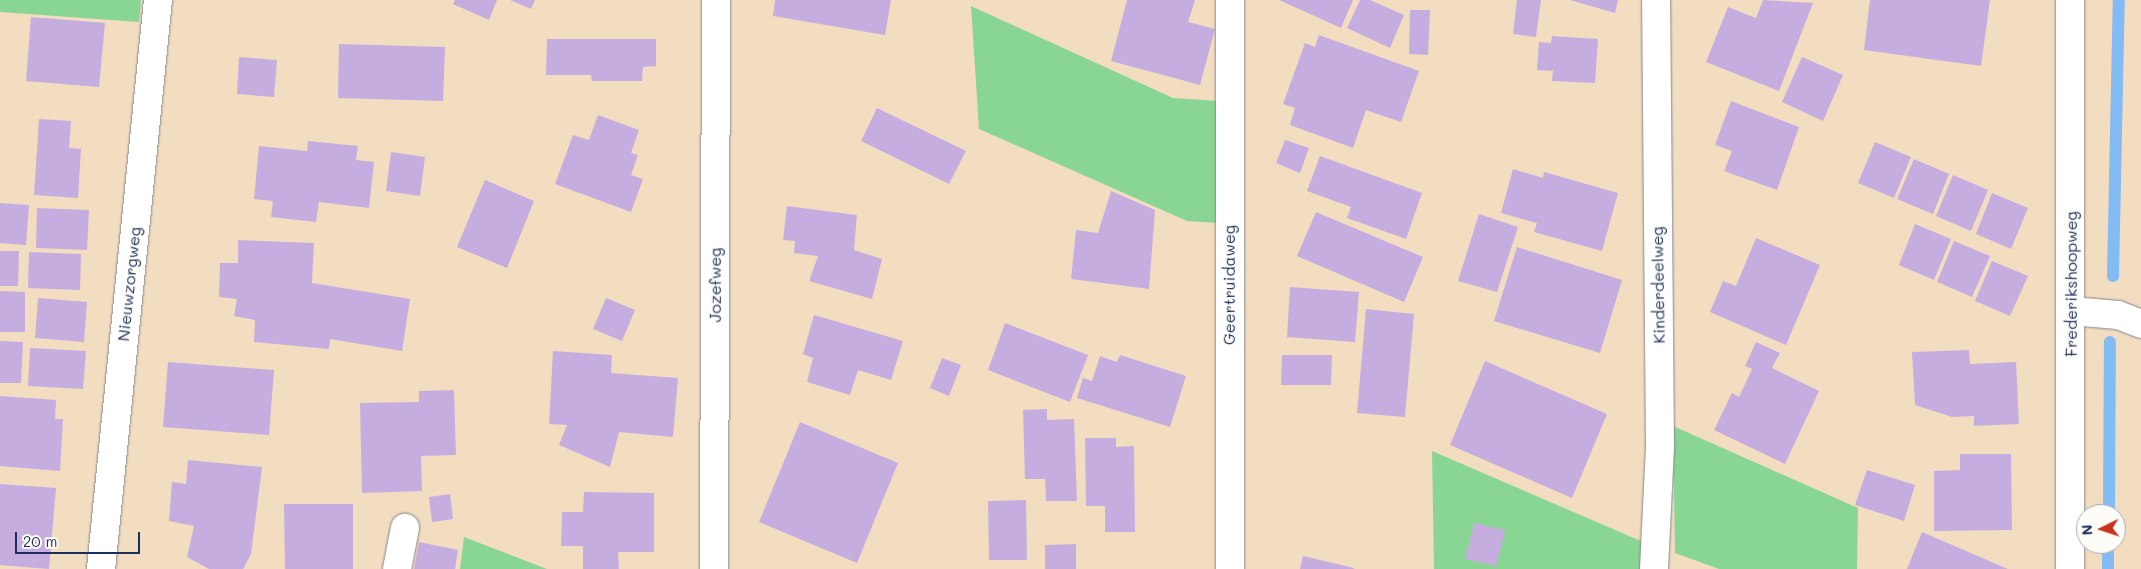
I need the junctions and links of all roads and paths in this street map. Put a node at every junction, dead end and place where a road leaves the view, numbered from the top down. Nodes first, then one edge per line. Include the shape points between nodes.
1 (158, 0) edge
2 (716, 0) edge
3 (1230, 0) edge
4 (1656, 0) edge
5 (2070, 0) edge
6 (2071, 311) junction
7 (2141, 324) edge
8 (405, 528) dead end
9 (101, 569) edge
10 (397, 569) edge
11 (714, 569) edge
12 (1230, 569) edge
13 (1654, 569) edge
14 (2070, 569) edge

1 - 9 street, Nieuwzorgweg
2 - 11 street, Jozefweg
3 - 12 street, Geertruidaweg
4 - 13 street, Kinderdeelweg via 1660,448
5 - 6 street, Frederikshoopweg
6 - 7 street via 2118,315
6 - 14 street, Frederikshoopweg
8 - 10 street

